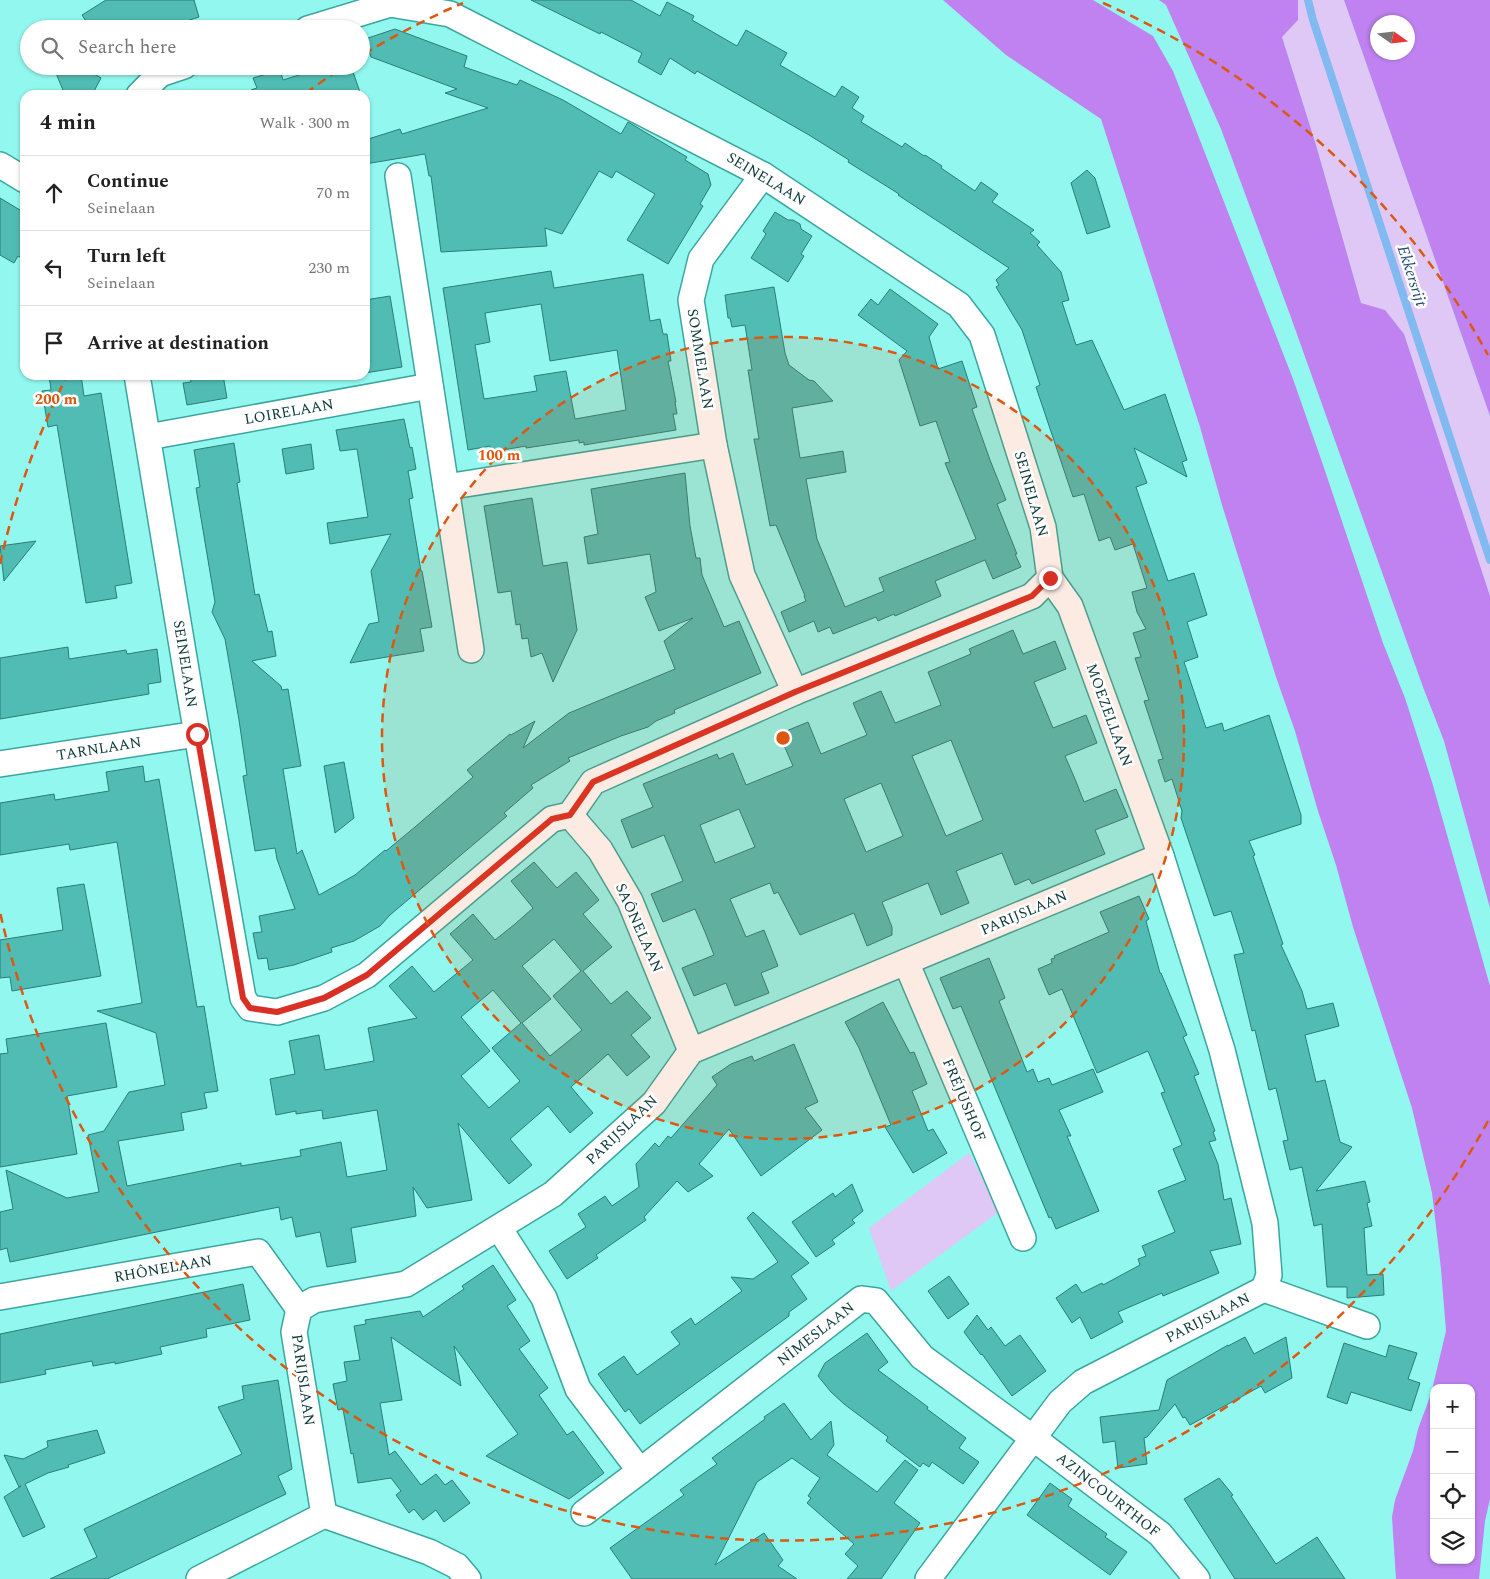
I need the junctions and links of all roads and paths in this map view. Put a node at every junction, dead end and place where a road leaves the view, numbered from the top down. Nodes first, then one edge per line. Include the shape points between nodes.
1 (338, 20) edge
2 (159, 75) edge
3 (144, 90) edge
4 (0, 165) edge
5 (763, 175) junction
6 (398, 176) dead end
7 (20, 177) edge
8 (138, 380) edge
9 (430, 386) junction
10 (148, 437) junction
11 (714, 445) junction
12 (446, 486) junction
13 (1050, 578) junction
14 (471, 650) dead end
15 (795, 692) junction
16 (197, 734) junction
17 (0, 764) edge
18 (570, 815) junction
19 (1161, 856) junction
20 (906, 962) junction
21 (691, 1051) junction
22 (499, 1228) junction
23 (1023, 1238) dead end
24 (1264, 1289) junction
25 (0, 1297) edge
26 (299, 1309) junction
27 (1366, 1326) dead end
28 (1034, 1438) junction
29 (640, 1471) junction
30 (584, 1513) dead end
31 (324, 1515) junction
32 (199, 1579) edge
33 (468, 1579) edge
34 (928, 1579) edge
35 (1197, 1579) edge

1 - 5 street, SEINELAAN via 390,4 450,14
2 - 3 street
4 - 7 street
5 - 11 street, SOMMELAAN via 701,259 690,300
5 - 13 street, SEINELAAN via 959,304 982,335 1043,527
6 - 9 street
8 - 10 street, SEINELAAN
9 - 10 street, LOIRELAAN
9 - 12 street
10 - 16 street, SEINELAAN
11 - 12 street
11 - 15 street, SOMMELAAN via 742,575
12 - 14 street
13 - 15 street via 1032,596
13 - 19 street, MOEZELLAAN via 1070,606
15 - 18 street via 593,782
16 - 17 street, TARNLAAN
16 - 18 street, SEINELAAN via 243,998 250,1008 277,1012 324,998 367,975 552,819
18 - 21 street, SAÔNELAAN via 600,850 630,901
19 - 20 street, PARIJSLAAN
19 - 24 street, PARIJSLAAN via 1222,1050 1265,1223 1270,1275
20 - 21 street, PARIJSLAAN
20 - 23 street, FRÉJUSHOF
21 - 22 street, PARIJSLAAN via 647,1110 553,1194
22 - 26 street, PARIJSLAAN via 406,1284 314,1300
22 - 29 street via 544,1298 578,1389
24 - 27 street
24 - 28 street, PARIJSLAAN via 1083,1382 1060,1402
25 - 26 street, RHÔNELAAN via 258,1252
26 - 31 street, PARIJSLAAN via 294,1332
28 - 29 street, NÎMESLAAN via 922,1358 876,1300 861,1299
28 - 34 street, PARIJSLAAN
28 - 35 street, AZINCOURTHOF via 1160,1534
29 - 30 street, NÎMESLAAN
31 - 32 street
31 - 33 street via 429,1552 457,1566

